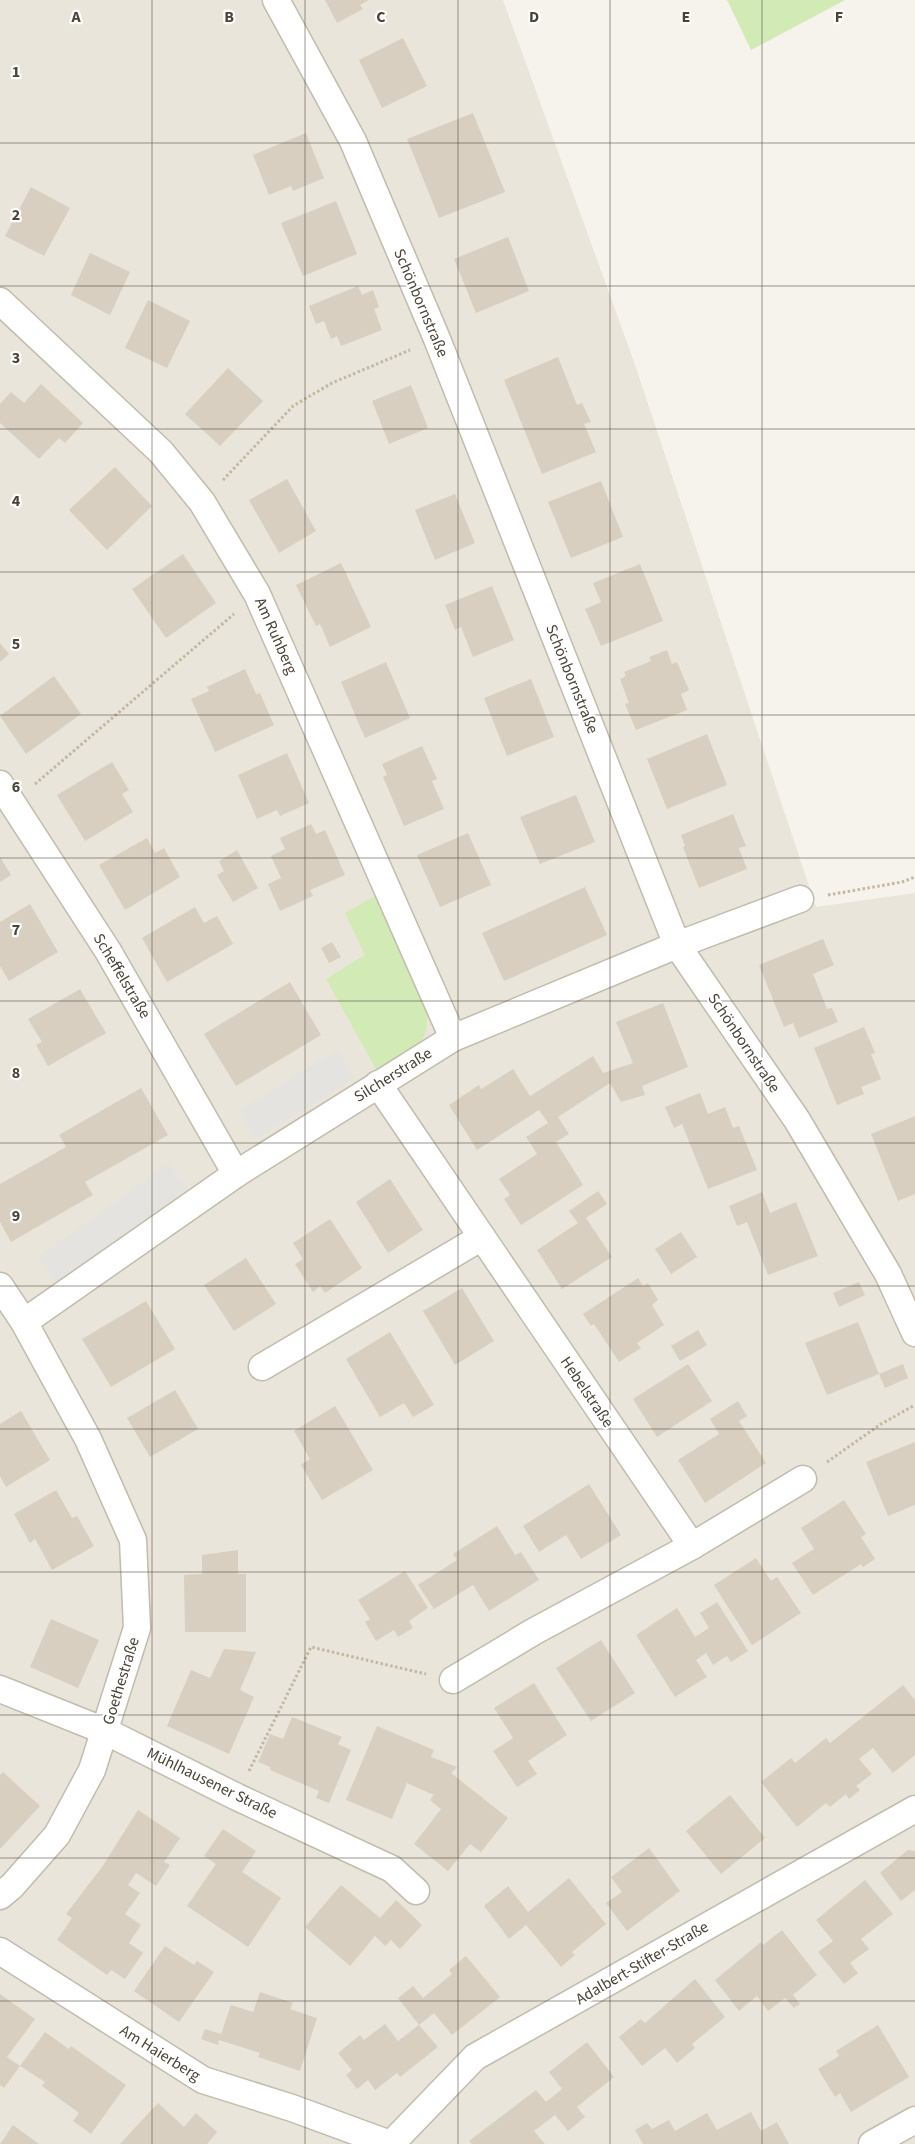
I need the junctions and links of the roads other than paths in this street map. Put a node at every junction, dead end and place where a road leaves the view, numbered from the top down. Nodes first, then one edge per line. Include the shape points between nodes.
1 (276, 0) edge
2 (0, 301) edge
3 (7, 793) edge
4 (800, 899) road end
5 (677, 945) junction
6 (453, 1038) junction
7 (378, 1084) junction
8 (236, 1174) junction
9 (482, 1238) junction
10 (0, 1286) edge
11 (24, 1322) junction
12 (915, 1333) edge
13 (262, 1367) dead end
14 (803, 1479) road end
15 (692, 1546) junction
16 (453, 1680) road end
17 (0, 1689) edge
18 (105, 1731) junction
19 (915, 1809) edge
20 (416, 1892) dead end
21 (0, 1896) edge
22 (0, 1951) edge
23 (915, 2120) edge
24 (391, 2144) edge
25 (872, 2144) edge

1 - 5 street, Schönbornstraße via 354,141 437,339
2 - 6 street, Am Ruhberg via 161,452 202,502 257,594
3 - 8 street, Scheffelstraße via 108,951
4 - 5 street, Silcherstraße
5 - 6 street, Silcherstraße
5 - 12 street, Schönbornstraße via 797,1120 888,1274
6 - 7 street, Silcherstraße
7 - 8 street, Silcherstraße
7 - 9 street, Hebelstraße
8 - 11 street, Silcherstraße
9 - 13 street
9 - 15 street, Hebelstraße
10 - 11 street, Goethestraße
11 - 18 street, Goethestraße via 88,1439 133,1540 137,1628
14 - 15 street
15 - 16 street via 533,1632
17 - 18 street, Mühlhausener Straße
18 - 20 street, Mühlhausener Straße via 236,1797 392,1869
18 - 21 street, Goethestraße via 92,1770 57,1835
19 - 24 street, Adalbert-Stifter-Straße via 475,2057
22 - 24 street, Am Haierberg via 203,2080
23 - 25 street

